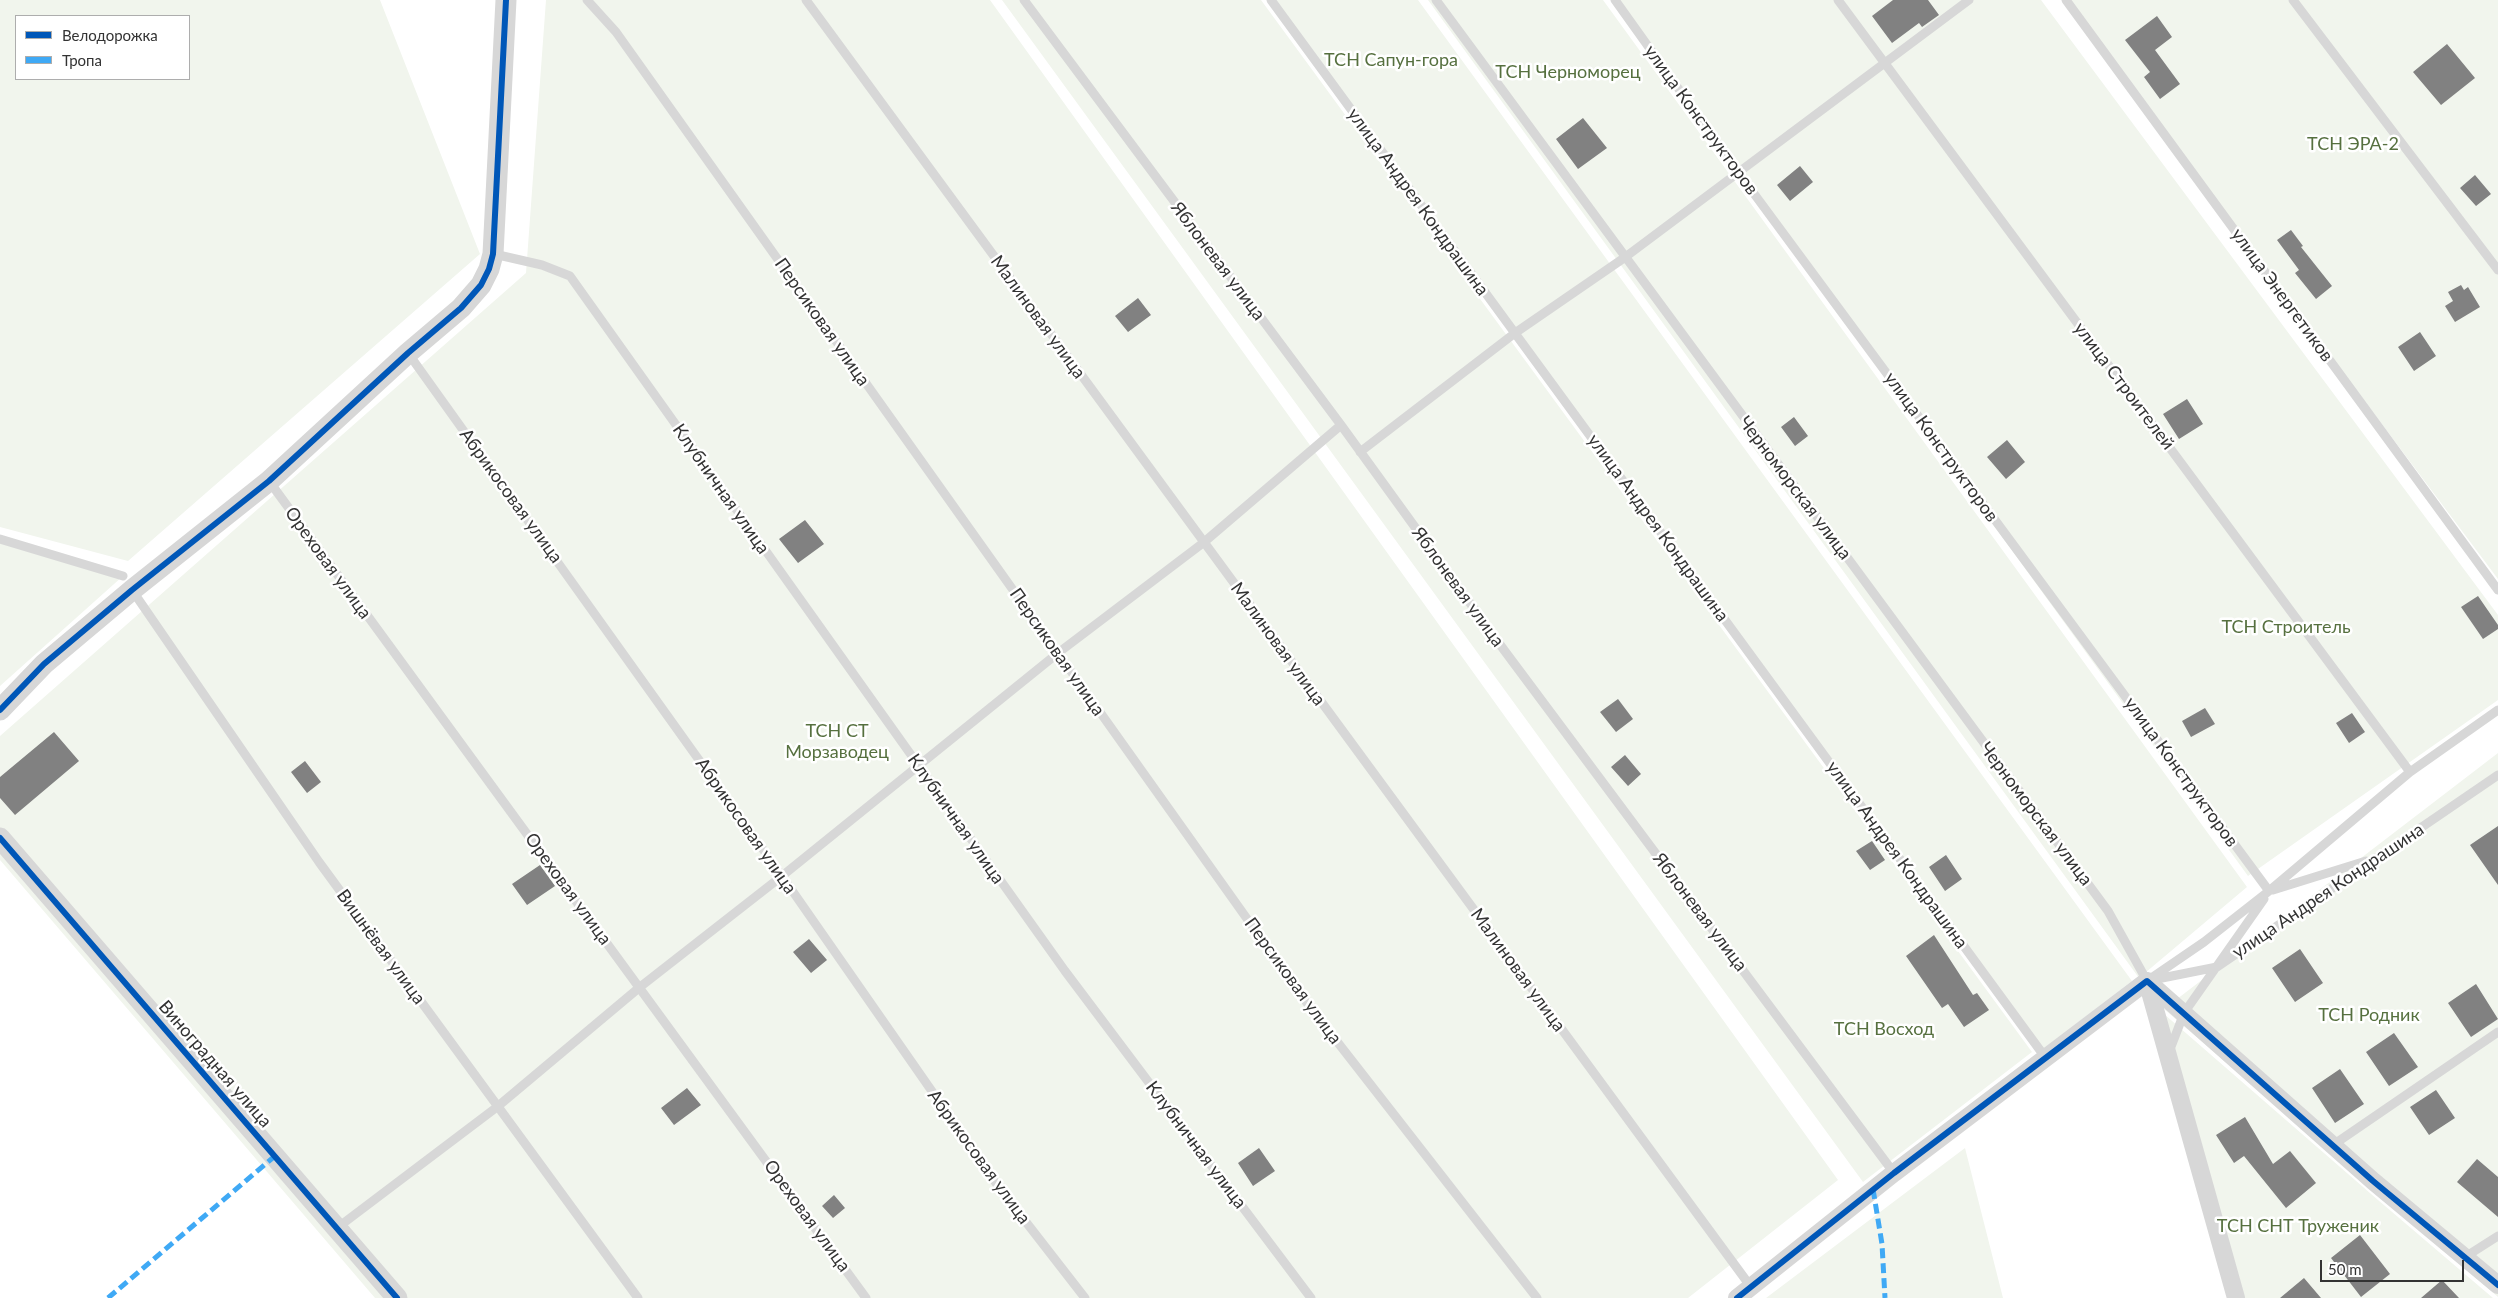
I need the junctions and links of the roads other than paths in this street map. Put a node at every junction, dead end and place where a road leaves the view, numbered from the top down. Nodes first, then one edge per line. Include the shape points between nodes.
1 (506, 0) edge
2 (587, 0) edge
3 (806, 0) edge
4 (1024, 0) edge
5 (1270, 0) edge
6 (1436, 0) edge
7 (1615, 0) edge
8 (1838, 0) edge
9 (1969, 0) edge
10 (2066, 0) edge
11 (2293, 0) edge
12 (1885, 64) junction
13 (1738, 172) junction
14 (493, 254) junction
15 (1624, 258) junction
16 (2498, 270) edge
17 (1515, 333) junction
18 (408, 353) junction
19 (1341, 426) junction
20 (1360, 452) junction
21 (269, 482) junction
22 (0, 539) edge
23 (1203, 542) junction
24 (128, 583) junction
25 (2498, 590) edge
26 (1058, 653) junction
27 (0, 710) edge
28 (2498, 710) edge
29 (919, 766) junction
30 (2410, 772) junction
31 (2498, 775) edge
32 (5, 847) edge
33 (2376, 858) junction
34 (782, 876) junction
35 (2269, 891) junction
36 (2217, 967) junction
37 (2147, 981) junction
38 (640, 987) junction
39 (2184, 1013) junction
40 (2498, 1032) edge
41 (2168, 1054) junction
42 (2045, 1057) junction
43 (497, 1106) junction
44 (2333, 1145) junction
45 (1894, 1173) junction
46 (337, 1228) junction
47 (2498, 1236) edge
48 (2466, 1258) junction
49 (2498, 1285) edge
50 (1751, 1287) junction
51 (397, 1298) edge
52 (638, 1298) edge
53 (866, 1298) edge
54 (1085, 1298) edge
55 (1311, 1298) edge
56 (1537, 1298) edge
57 (1737, 1298) edge
58 (2236, 1298) edge

1 - 14 street
2 - 26 lane, Персиковая улица via 616,32
3 - 23 lane, Малиновая улица
4 - 19 lane, Яблоневая улица
5 - 17 lane, улица Андрея Кондрашина
6 - 15 lane, Черноморская улица
7 - 13 lane, улица Конструкторов
8 - 12 lane, улица Строителей
9 - 12 lane
10 - 25 lane, улица Энергетиков
11 - 16 lane
12 - 13 lane
12 - 30 lane, улица Строителей
13 - 15 lane
13 - 35 lane, улица Конструкторов
14 - 18 street via 481,285 461,308
14 - 29 lane, Клубничная улица via 542,265 570,276
15 - 17 lane
15 - 37 lane, Черноморская улица via 2108,911
17 - 20 lane
17 - 42 lane, улица Андрея Кондрашина
18 - 21 street
18 - 34 lane, Абрикосовая улица
19 - 20 lane, Яблоневая улица
19 - 23 lane
20 - 45 lane, Яблоневая улица
21 - 24 street
21 - 38 lane, Ореховая улица
22 - 24 lane
23 - 26 lane
23 - 50 lane, Малиновая улица
24 - 27 street
24 - 43 lane, Вишнёвая улица via 319,862
26 - 29 lane
26 - 56 lane, Персиковая улица via 1307,1002
28 - 30 lane
29 - 34 lane
29 - 55 lane, Клубничная улица via 1065,971
30 - 35 lane
31 - 33 lane, улица Андрея Кондрашина
32 - 46 street, Виноградная улица
33 - 35 lane
33 - 36 lane, улица Андрея Кондрашина
34 - 38 lane
34 - 54 lane, Абрикосовая улица via 998,1186
35 - 36 lane
35 - 37 lane
36 - 37 lane, улица Андрея Кондрашина
36 - 39 lane
37 - 39 street
37 - 41 street
37 - 42 street
38 - 43 lane
38 - 53 lane, Ореховая улица
39 - 41 lane
39 - 44 street
40 - 44 lane
41 - 58 street
42 - 45 street
43 - 46 lane
43 - 52 lane, Вишнёвая улица
44 - 48 street
45 - 50 street
46 - 51 street, Виноградная улица
47 - 48 lane
48 - 49 street
50 - 57 street

